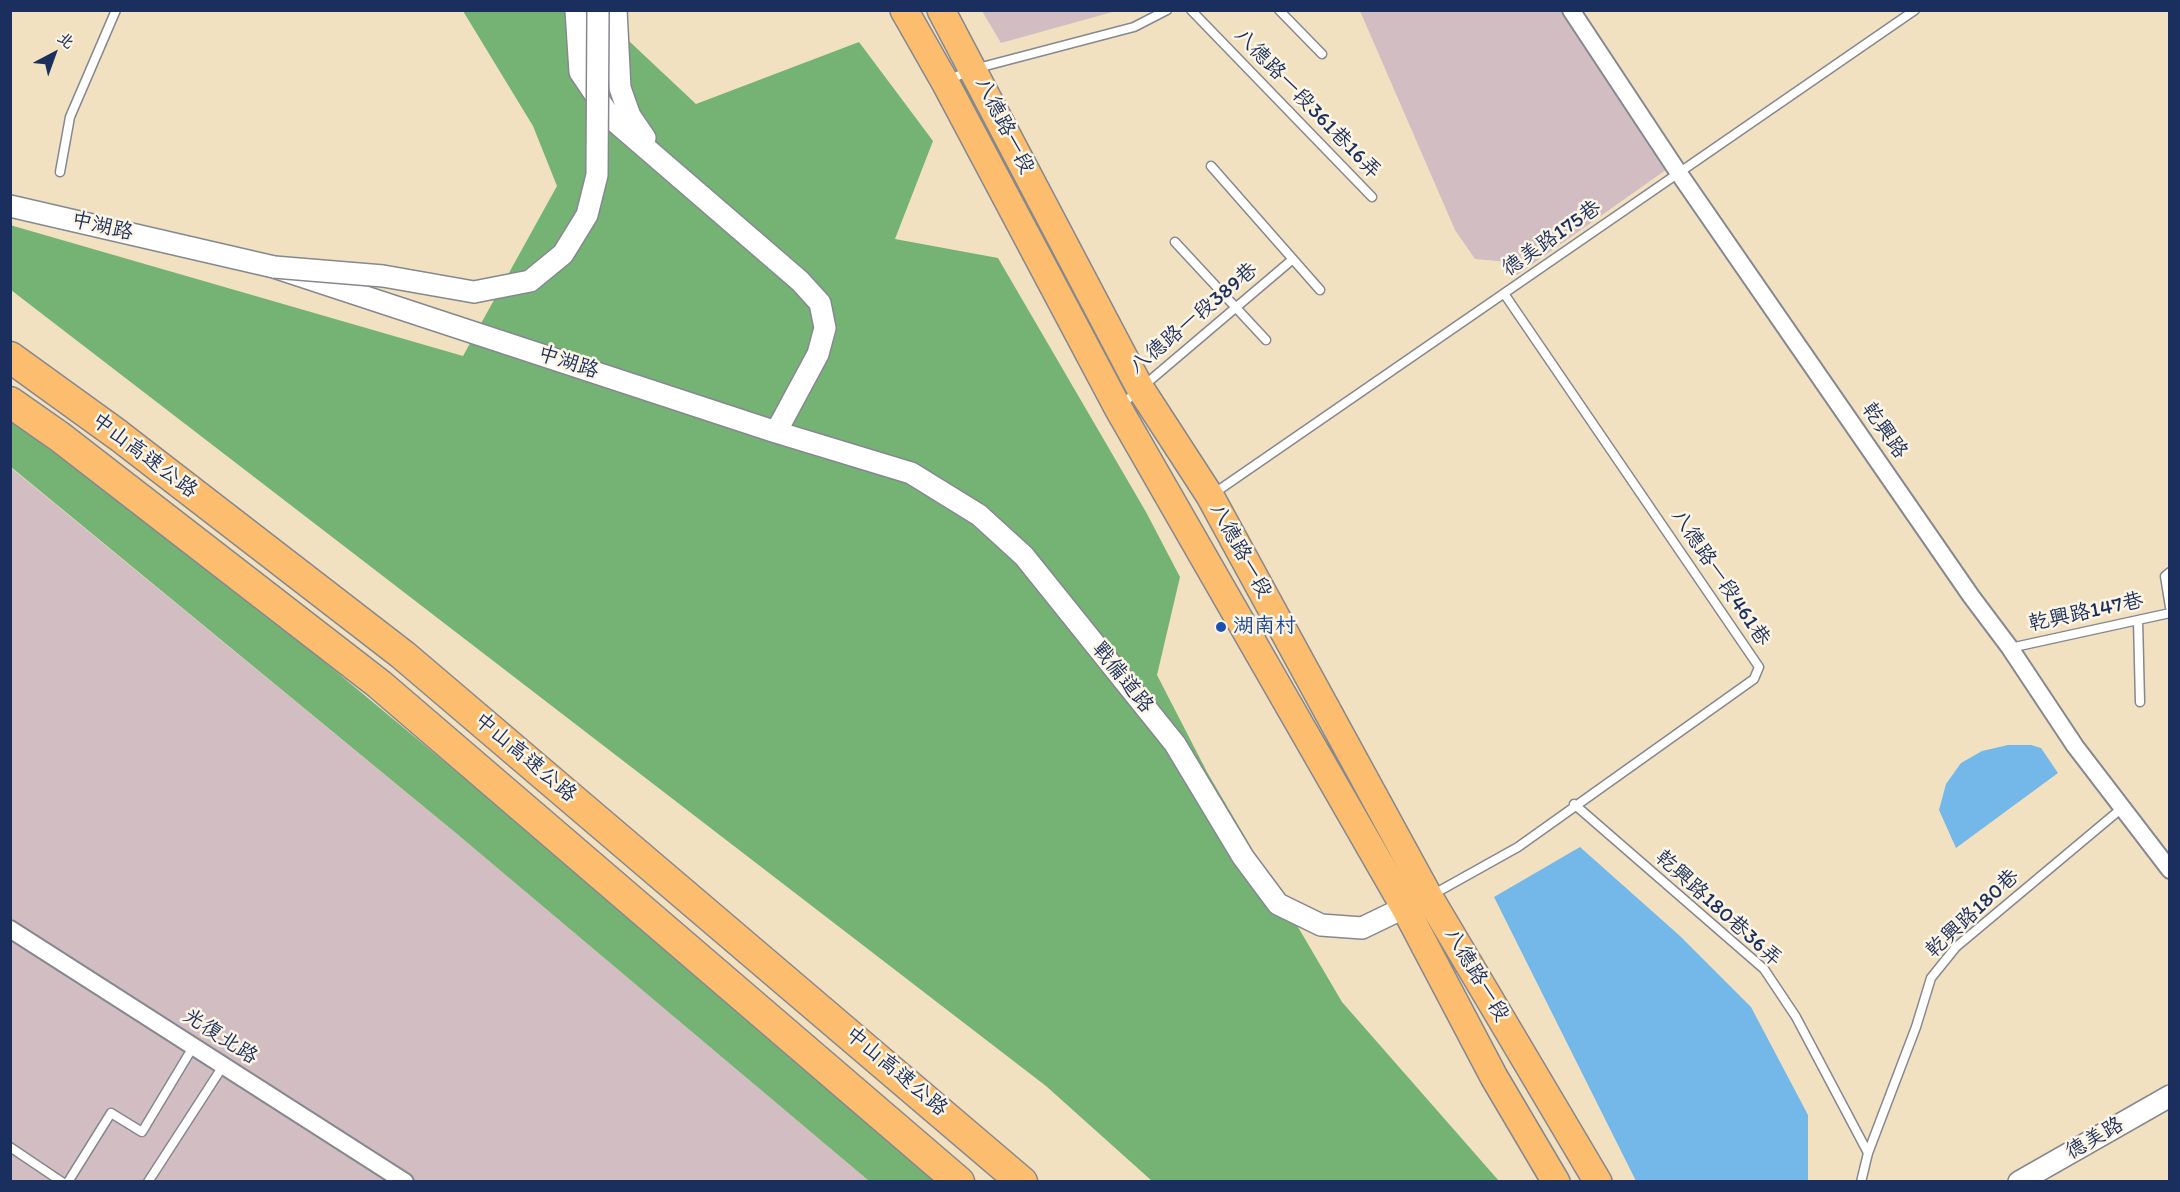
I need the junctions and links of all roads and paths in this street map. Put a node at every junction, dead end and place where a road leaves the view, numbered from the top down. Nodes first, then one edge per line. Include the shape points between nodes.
1 (116, 10) edge
2 (576, 10) edge
3 (598, 10) edge
4 (616, 10) edge
5 (904, 10) edge
6 (941, 10) edge
7 (1167, 10) edge
8 (1191, 10) edge
9 (1279, 10) edge
10 (1571, 10) edge
11 (1915, 10) edge
12 (1322, 54) dead end
13 (974, 69) junction
14 (945, 82) junction
15 (657, 156) junction
16 (1210, 166) dead end
17 (60, 172) dead end
18 (1678, 172) junction
19 (1372, 197) dead end
20 (10, 206) edge
21 (1175, 242) dead end
22 (1293, 259) junction
23 (274, 267) junction
24 (1320, 290) dead end
25 (1505, 295) junction
26 (1236, 307) junction
27 (1266, 340) dead end
28 (10, 357) edge
29 (1140, 388) junction
30 (10, 402) edge
31 (1118, 408) junction
32 (776, 432) junction
33 (1210, 496) junction
34 (2169, 572) edge
35 (2169, 607) edge
36 (2169, 613) edge
37 (2138, 620) junction
38 (2010, 648) junction
39 (2140, 702) dead end
40 (1574, 804) junction
41 (2122, 808) junction
42 (2169, 870) edge
43 (1429, 897) junction
44 (1404, 906) junction
45 (10, 929) edge
46 (193, 1047) junction
47 (223, 1066) junction
48 (2169, 1096) edge
49 (10, 1147) edge
50 (1868, 1153) junction
51 (62, 1182) edge
52 (69, 1182) edge
53 (148, 1182) edge
54 (405, 1182) edge
55 (959, 1182) edge
56 (1022, 1182) edge
57 (1556, 1182) edge
58 (1598, 1182) edge
59 (1861, 1182) edge
60 (2019, 1182) edge

1 - 17 lane via 70,117
2 - 15 street via 580,72 611,118
3 - 23 street, bridge via 597,175 586,215 563,254 530,281 474,292 383,276
4 - 15 street via 620,88 630,116
5 - 14 main road, 八德路一段
6 - 13 main road, 八德路一段
7 - 13 lane via 1134,27
8 - 19 lane, 八德路一段361巷16弄
9 - 12 lane
10 - 18 street, 乾興路
11 - 18 lane, 德美路175巷
13 - 14 lane
13 - 29 main road, 八德路一段
14 - 31 main road, 八德路一段
15 - 32 street via 820,303 825,328 818,354
16 - 22 lane
18 - 25 lane, 德美路175巷
18 - 38 street, 乾興路
20 - 23 street, 中湖路
21 - 26 lane
22 - 24 lane
22 - 26 lane, 八德路一段389巷
23 - 32 street, 中湖路
25 - 33 lane, 德美路175巷
25 - 40 lane, 八德路一段461巷 via 1759,667 1754,679
26 - 27 lane
26 - 29 lane, 八德路一段389巷
28 - 56 highway, 中山高速公路 via 118,435 403,655
29 - 31 lane, 八德路一段389巷
29 - 33 main road, 八德路一段
30 - 55 highway, 中山高速公路 via 379,684
31 - 44 main road, 八德路一段
32 - 44 street, 戰備道路 via 911,473 979,515 1024,556 1175,744 1243,857 1278,904 1321,925 1362,928
33 - 43 main road, 八德路一段
34 - 35 lane, 乾興路147巷
36 - 37 lane, 乾興路147巷
37 - 38 lane, 乾興路147巷
37 - 39 lane
38 - 41 street, 乾興路 via 2074,746
40 - 43 lane, 八德路一段461巷 via 1518,847
40 - 50 lane, 乾興路180巷36弄 via 1764,969 1796,1017
41 - 42 street, 乾興路
41 - 50 lane, 乾興路180巷 via 1956,947 1931,978
43 - 44 street, 戰備道路
43 - 58 main road, 八德路一段
44 - 57 main road, 八德路一段 via 1494,1077
45 - 46 street, 光復北路
46 - 47 street, 光復北路
46 - 52 lane via 142,1132 111,1113
47 - 53 lane
47 - 54 street, 光復北路
48 - 60 street, 德美路
49 - 51 lane
50 - 59 lane, 乾興路180巷

